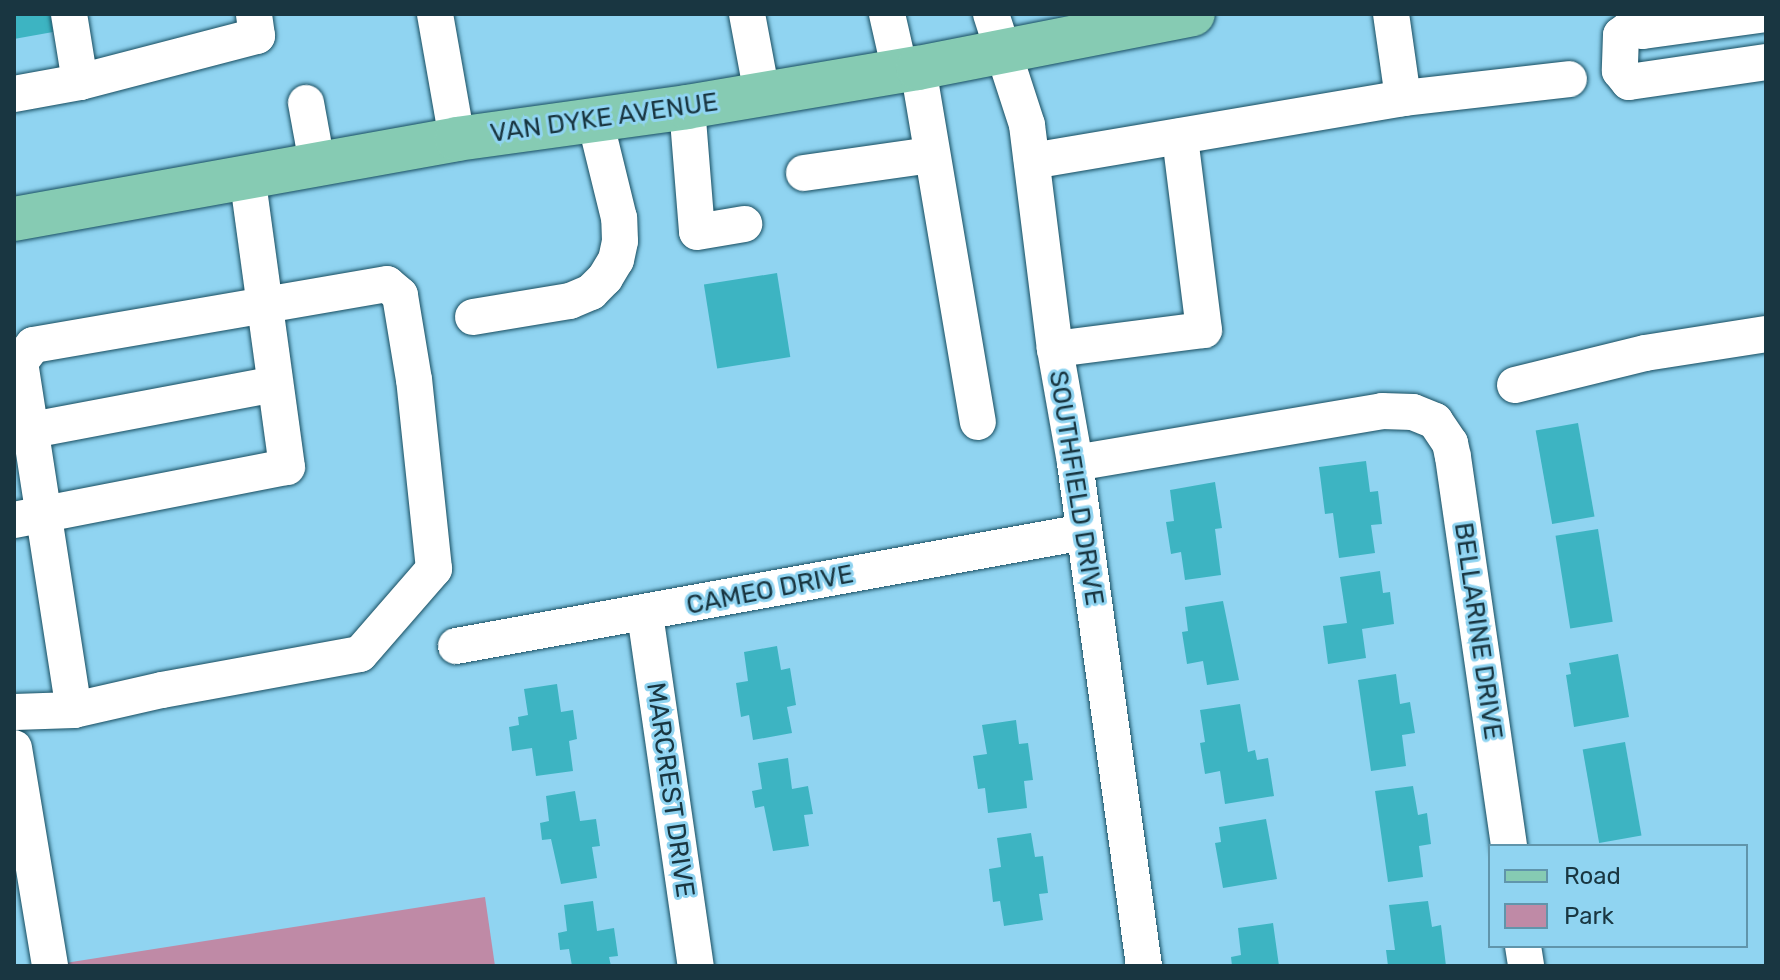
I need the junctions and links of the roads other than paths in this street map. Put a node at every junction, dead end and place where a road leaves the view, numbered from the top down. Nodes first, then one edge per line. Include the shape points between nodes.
1 (69, 14) edge
2 (254, 14) edge
3 (435, 14) edge
4 (747, 14) edge
5 (887, 14) edge
6 (1193, 14) edge
7 (1391, 14) edge
8 (1765, 14) edge
9 (1636, 19) edge
10 (999, 33) edge
11 (1766, 62) edge
12 (909, 69) junction
13 (1569, 79) dead end
14 (80, 82) junction
15 (14, 94) edge
16 (762, 94) junction
17 (1403, 98) junction
18 (306, 103) dead end
19 (687, 107) junction
20 (595, 120) junction
21 (1180, 136) junction
22 (457, 139) junction
23 (930, 155) junction
24 (1032, 161) junction
25 (317, 163) junction
26 (804, 173) dead end
27 (247, 175) junction
28 (14, 219) edge
29 (744, 224) dead end
30 (264, 302) junction
31 (473, 317) dead end
32 (1766, 334) edge
33 (1055, 349) junction
34 (275, 384) junction
35 (1515, 385) dead end
36 (978, 422) dead end
37 (32, 430) junction
38 (1075, 463) junction
39 (30, 517) edge
40 (1084, 532) junction
41 (645, 614) junction
42 (456, 646) dead end
43 (74, 710) junction
44 (14, 712) edge
45 (14, 748) edge
46 (1509, 844) edge
47 (29, 928) edge
48 (50, 966) edge
49 (696, 966) edge
50 (1144, 966) edge

1 - 14 street
2 - 14 street via 257,36
3 - 22 street
4 - 16 street
5 - 12 street
6 - 10 main road, VAN DYKE AVENUE
7 - 17 street
8 - 9 street via 1643,31
9 - 11 street via 1621,35 1620,71 1629,82
10 - 12 main road, VAN DYKE AVENUE
10 - 24 street, SOUTHFIELD DRIVE via 1027,125
12 - 16 main road, VAN DYKE AVENUE
12 - 23 street
13 - 17 street
14 - 15 street
16 - 19 main road, VAN DYKE AVENUE
17 - 21 street
18 - 25 street
19 - 20 main road, VAN DYKE AVENUE
19 - 29 street via 697,232
20 - 22 main road, VAN DYKE AVENUE
20 - 31 street via 619,218 616,260 605,278 591,292 570,301
21 - 24 street
21 - 33 street via 1204,330
22 - 25 main road, VAN DYKE AVENUE
23 - 26 street
23 - 36 street
24 - 33 street, SOUTHFIELD DRIVE
25 - 27 main road, VAN DYKE AVENUE
27 - 28 main road, VAN DYKE AVENUE
27 - 30 street
30 - 34 street
30 - 37 street via 33,345 20,362
30 - 43 street via 387,284 400,295 434,569 360,654
32 - 35 street via 1645,353
33 - 38 street, SOUTHFIELD DRIVE
34 - 37 street
34 - 39 street via 287,467
37 - 39 street
38 - 40 street, SOUTHFIELD DRIVE
38 - 46 street, BELLARINE DRIVE via 1382,411 1413,412 1435,421 1453,457
39 - 43 street
40 - 41 street, CAMEO DRIVE
40 - 50 street, SOUTHFIELD DRIVE
41 - 42 street, CAMEO DRIVE
41 - 49 street, MARCREST DRIVE
43 - 44 street
45 - 47 street
47 - 48 street

